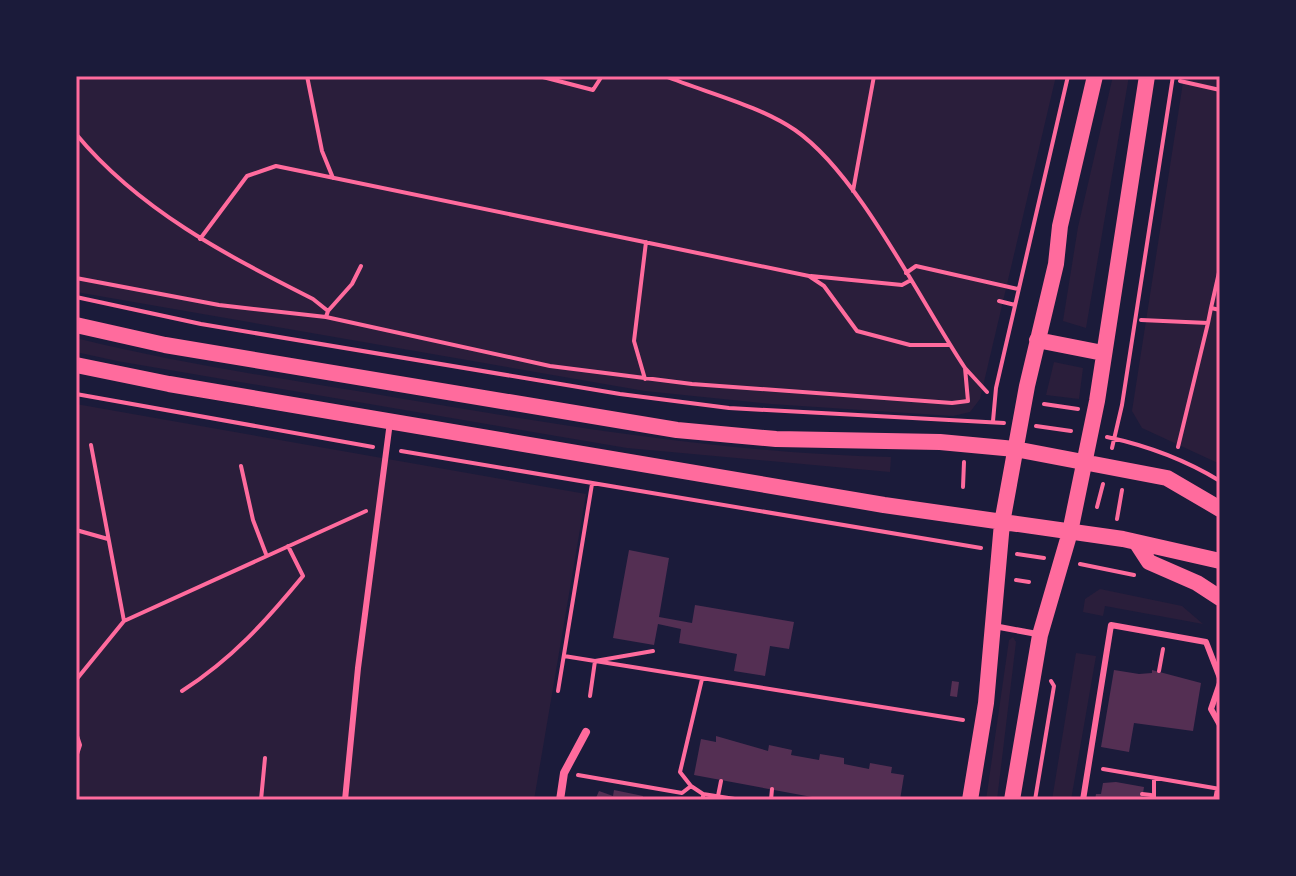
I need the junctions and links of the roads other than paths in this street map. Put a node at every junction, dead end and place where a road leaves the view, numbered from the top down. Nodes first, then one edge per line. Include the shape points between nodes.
1 (1095, 76) edge
2 (1147, 76) edge
3 (76, 325) edge
4 (1037, 340) junction
5 (1103, 353) junction
6 (76, 365) edge
7 (390, 422) junction
8 (1015, 449) junction
9 (1085, 460) junction
10 (1220, 509) edge
11 (1002, 523) junction
12 (1070, 532) junction
13 (1136, 542) junction
14 (1220, 561) edge
15 (1220, 598) edge
16 (994, 626) junction
17 (1040, 635) junction
18 (1220, 680) edge
19 (1220, 725) edge
20 (586, 732) dead end
21 (345, 800) edge
22 (560, 800) edge
23 (970, 800) edge
24 (1012, 800) edge
25 (1083, 800) edge

1 - 4 main road
2 - 5 main road
3 - 8 main road via 165,345 677,430
4 - 5 main road
4 - 8 main road
5 - 9 main road
6 - 7 main road
7 - 11 main road
7 - 21 lane
8 - 9 main road
8 - 11 main road
9 - 10 main road via 1167,478
9 - 12 main road
11 - 12 main road
11 - 16 main road
12 - 13 main road
12 - 17 main road
13 - 14 main road
13 - 15 main road via 1149,562
16 - 17 lane
16 - 23 main road
17 - 24 main road
18 - 19 lane via 1211,709
18 - 25 lane via 1206,642 1111,625
20 - 22 street via 564,773

